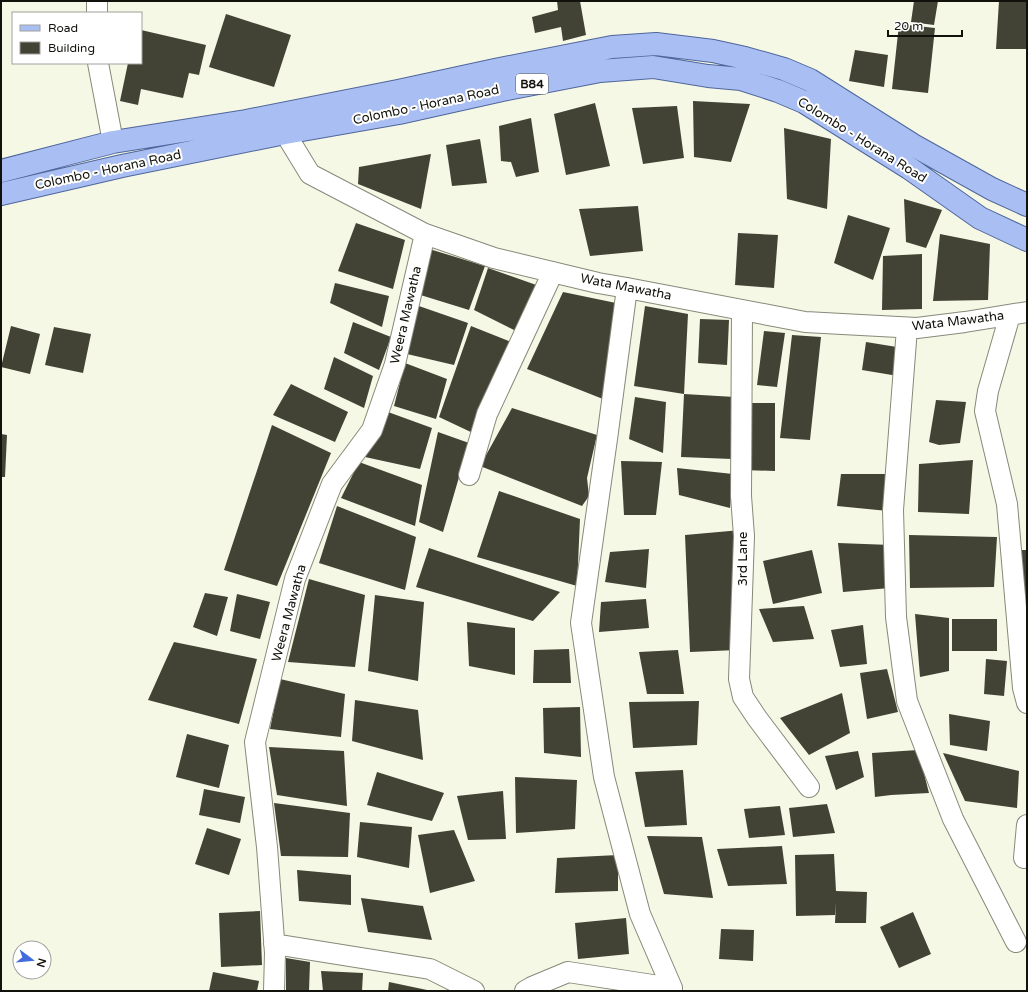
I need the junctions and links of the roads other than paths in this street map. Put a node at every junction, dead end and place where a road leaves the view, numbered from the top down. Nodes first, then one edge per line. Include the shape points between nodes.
1 (97, 1) edge
2 (97, 12) edge
3 (98, 64) edge
4 (285, 123) junction
5 (113, 142) junction
6 (1, 171) edge
7 (1, 194) edge
8 (1027, 205) edge
9 (425, 234) junction
10 (1027, 240) edge
11 (553, 272) junction
12 (627, 288) junction
13 (742, 310) junction
14 (1018, 313) edge
15 (907, 328) junction
16 (470, 475) dead end
17 (1027, 703) edge
18 (809, 787) dead end
19 (1027, 824) edge
20 (1024, 858) dead end
21 (1016, 942) dead end
22 (274, 944) junction
23 (672, 989) edge
24 (274, 991) edge
25 (474, 991) edge
26 (525, 991) edge

1 - 2 street
3 - 5 street
4 - 5 main road, Colombo - Horana Road / B84 via 246,121
4 - 7 main road, Colombo - Horana Road / B84 via 122,166
4 - 8 main road, Colombo - Horana Road / B84 via 398,92 495,70 612,47 656,44 745,58 784,69 810,80 913,145 992,189
4 - 9 street, Wata Mawatha via 310,174
4 - 10 main road, Colombo - Horana Road / B84 via 399,112 600,71 654,67 740,79 804,102 909,168 980,218
5 - 6 main road, Colombo - Horana Road / B84
9 - 11 street, Wata Mawatha via 494,258
9 - 22 street, Weera Mawatha via 395,364 372,430 332,484 295,580 255,742 267,847
11 - 12 street, Wata Mawatha
11 - 16 street via 488,414
12 - 13 street, Wata Mawatha
12 - 23 street via 581,623 604,777 640,914
13 - 15 street, Wata Mawatha via 805,322
13 - 18 street, 3rd Lane via 741,496 744,536 739,679 746,703
14 - 15 street, Wata Mawatha
14 - 17 street via 988,391 985,411 1007,504
15 - 21 street via 893,510 896,617 907,701 953,819
19 - 20 street
22 - 24 street, Weera Mawatha
22 - 25 street via 430,968
23 - 26 street via 568,972

